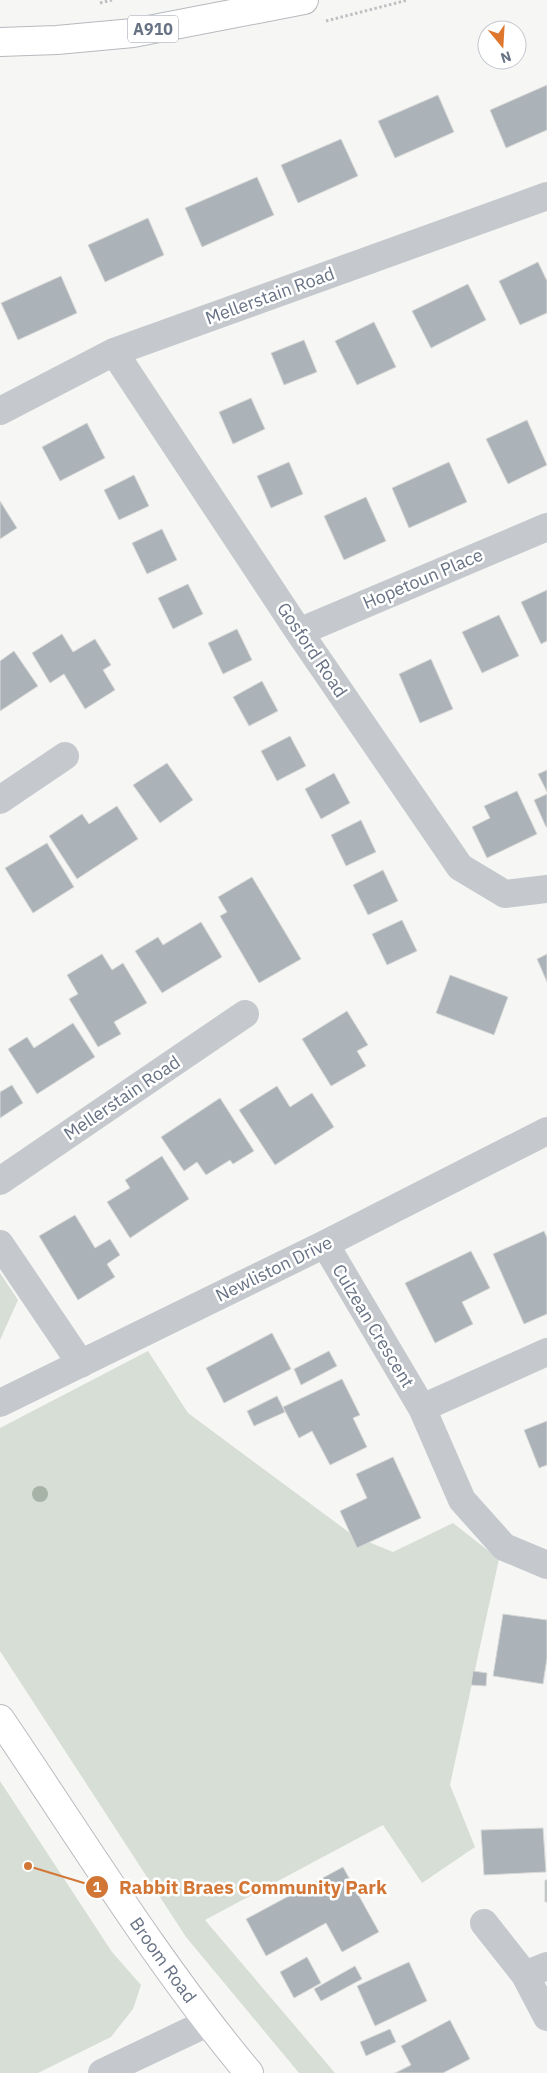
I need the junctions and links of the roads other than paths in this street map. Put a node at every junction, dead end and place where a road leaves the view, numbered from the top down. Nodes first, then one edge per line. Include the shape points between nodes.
1 (304, 0) edge
2 (0, 42) edge
3 (547, 196) edge
4 (114, 352) junction
5 (0, 411) edge
6 (547, 527) edge
7 (299, 632) junction
8 (65, 756) dead end
9 (0, 800) edge
10 (547, 889) edge
11 (245, 1014) dead end
12 (547, 1131) edge
13 (0, 1182) edge
14 (0, 1244) edge
15 (325, 1244) junction
16 (547, 1352) edge
17 (81, 1364) junction
18 (0, 1403) edge
19 (422, 1408) junction
20 (547, 1565) edge
21 (0, 1719) edge
22 (484, 1923) dead end
23 (536, 1970) edge
24 (547, 2017) edge
25 (207, 2024) junction
26 (102, 2073) edge
27 (249, 2073) edge

1 - 2 street, A910 via 133,33
3 - 4 street, Mellerstain Road
4 - 5 street, Mellerstain Road
4 - 7 street, Gosford Road
6 - 7 street, Hopetoun Place
7 - 10 street, Gosford Road via 460,867 505,894
8 - 9 street
11 - 13 street, Mellerstain Road
12 - 15 street, Newliston Drive
14 - 17 street
15 - 17 street, Newliston Drive
15 - 19 street, Culzean Crescent
16 - 19 street, Culzean Crescent
17 - 18 street, Newliston Drive
19 - 20 street, Culzean Crescent via 462,1500 504,1547
21 - 25 street, Broom Road
22 - 23 street
23 - 24 street
25 - 26 street
25 - 27 street, Broom Road

